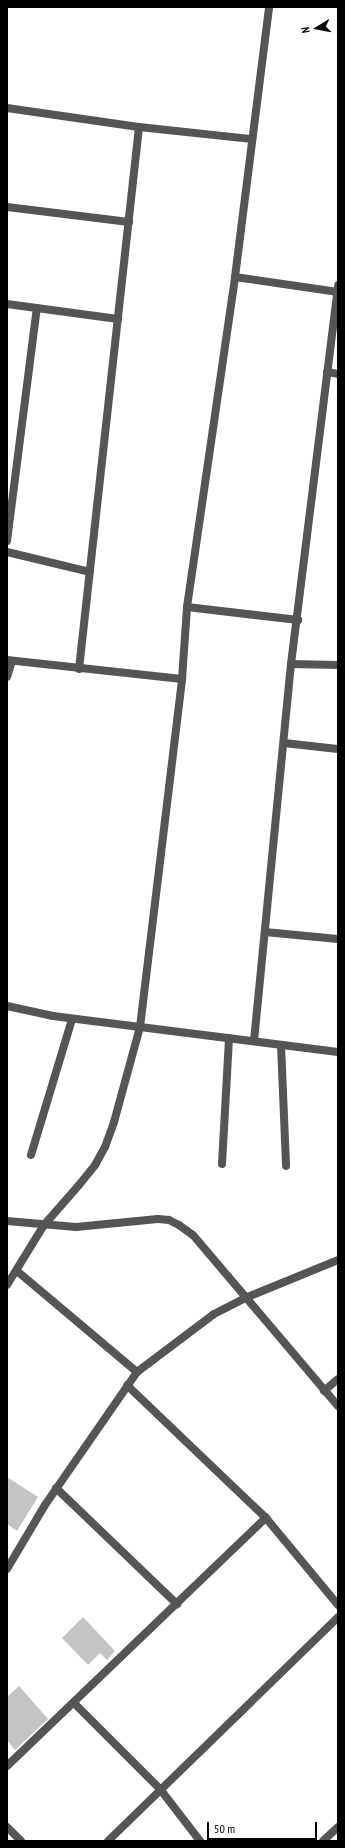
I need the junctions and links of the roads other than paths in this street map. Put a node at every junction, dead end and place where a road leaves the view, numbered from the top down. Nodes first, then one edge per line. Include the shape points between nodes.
1 (269, 7) edge
2 (7, 108) edge
3 (139, 127) junction
4 (252, 139) junction
5 (7, 207) edge
6 (129, 222) junction
7 (235, 277) junction
8 (338, 290) edge
9 (7, 304) edge
10 (37, 308) junction
11 (118, 319) junction
12 (327, 372) junction
13 (338, 374) edge
14 (7, 541) edge
15 (7, 552) edge
16 (90, 572) junction
17 (187, 607) junction
18 (298, 620) junction
19 (10, 661) edge
20 (291, 664) junction
21 (338, 665) edge
22 (78, 668) junction
23 (7, 677) edge
24 (182, 679) junction
25 (284, 743) junction
26 (338, 749) edge
27 (264, 932) junction
28 (338, 940) edge
29 (7, 1006) edge
30 (72, 1019) junction
31 (140, 1027) junction
32 (229, 1038) junction
33 (254, 1041) junction
34 (281, 1045) junction
35 (338, 1052) edge
36 (31, 1155) dead end
37 (222, 1164) dead end
38 (286, 1166) dead end
39 (7, 1221) edge
40 (44, 1225) junction
41 (338, 1260) edge
42 (17, 1271) junction
43 (7, 1285) edge
44 (245, 1298) junction
45 (137, 1372) junction
46 (338, 1379) edge
47 (128, 1385) junction
48 (324, 1391) junction
49 (338, 1406) edge
50 (56, 1488) junction
51 (266, 1518) junction
52 (7, 1569) edge
53 (177, 1604) junction
54 (338, 1606) edge
55 (338, 1617) edge
56 (74, 1703) junction
57 (7, 1766) edge
58 (160, 1788) junction
59 (7, 1827) edge
60 (338, 1827) edge
61 (21, 1841) edge
62 (108, 1841) edge
63 (200, 1841) edge
64 (323, 1841) edge

1 - 4 street
2 - 3 street
3 - 4 street
3 - 6 street
4 - 7 street
5 - 6 street
6 - 11 street
7 - 8 street
7 - 17 street
8 - 12 street
9 - 10 street
10 - 11 street
10 - 14 street
11 - 16 street
12 - 13 street
12 - 18 street
15 - 16 street
16 - 22 street
17 - 18 street
17 - 24 street
18 - 20 street
19 - 22 street
19 - 23 street
20 - 21 street
20 - 25 street
22 - 24 street
24 - 31 street
25 - 26 street
25 - 27 street
27 - 28 street
27 - 33 street
29 - 30 street
30 - 31 street
30 - 36 street
31 - 32 street
31 - 40 street via 105,1147 79,1185
32 - 33 street
32 - 37 street
33 - 34 street
34 - 35 street
34 - 38 street
39 - 40 street
40 - 42 street
40 - 44 street via 76,1227 169,1220 179,1224 192,1235
41 - 44 street
42 - 43 street
42 - 45 street
44 - 45 street via 214,1314
44 - 48 street
45 - 47 street
46 - 48 street
47 - 50 street
47 - 51 street
48 - 49 street
50 - 52 street
50 - 53 street
51 - 53 street
51 - 54 street
53 - 56 street
55 - 58 street
56 - 57 street
56 - 58 street
58 - 62 street
58 - 63 street
59 - 61 street
60 - 64 street

